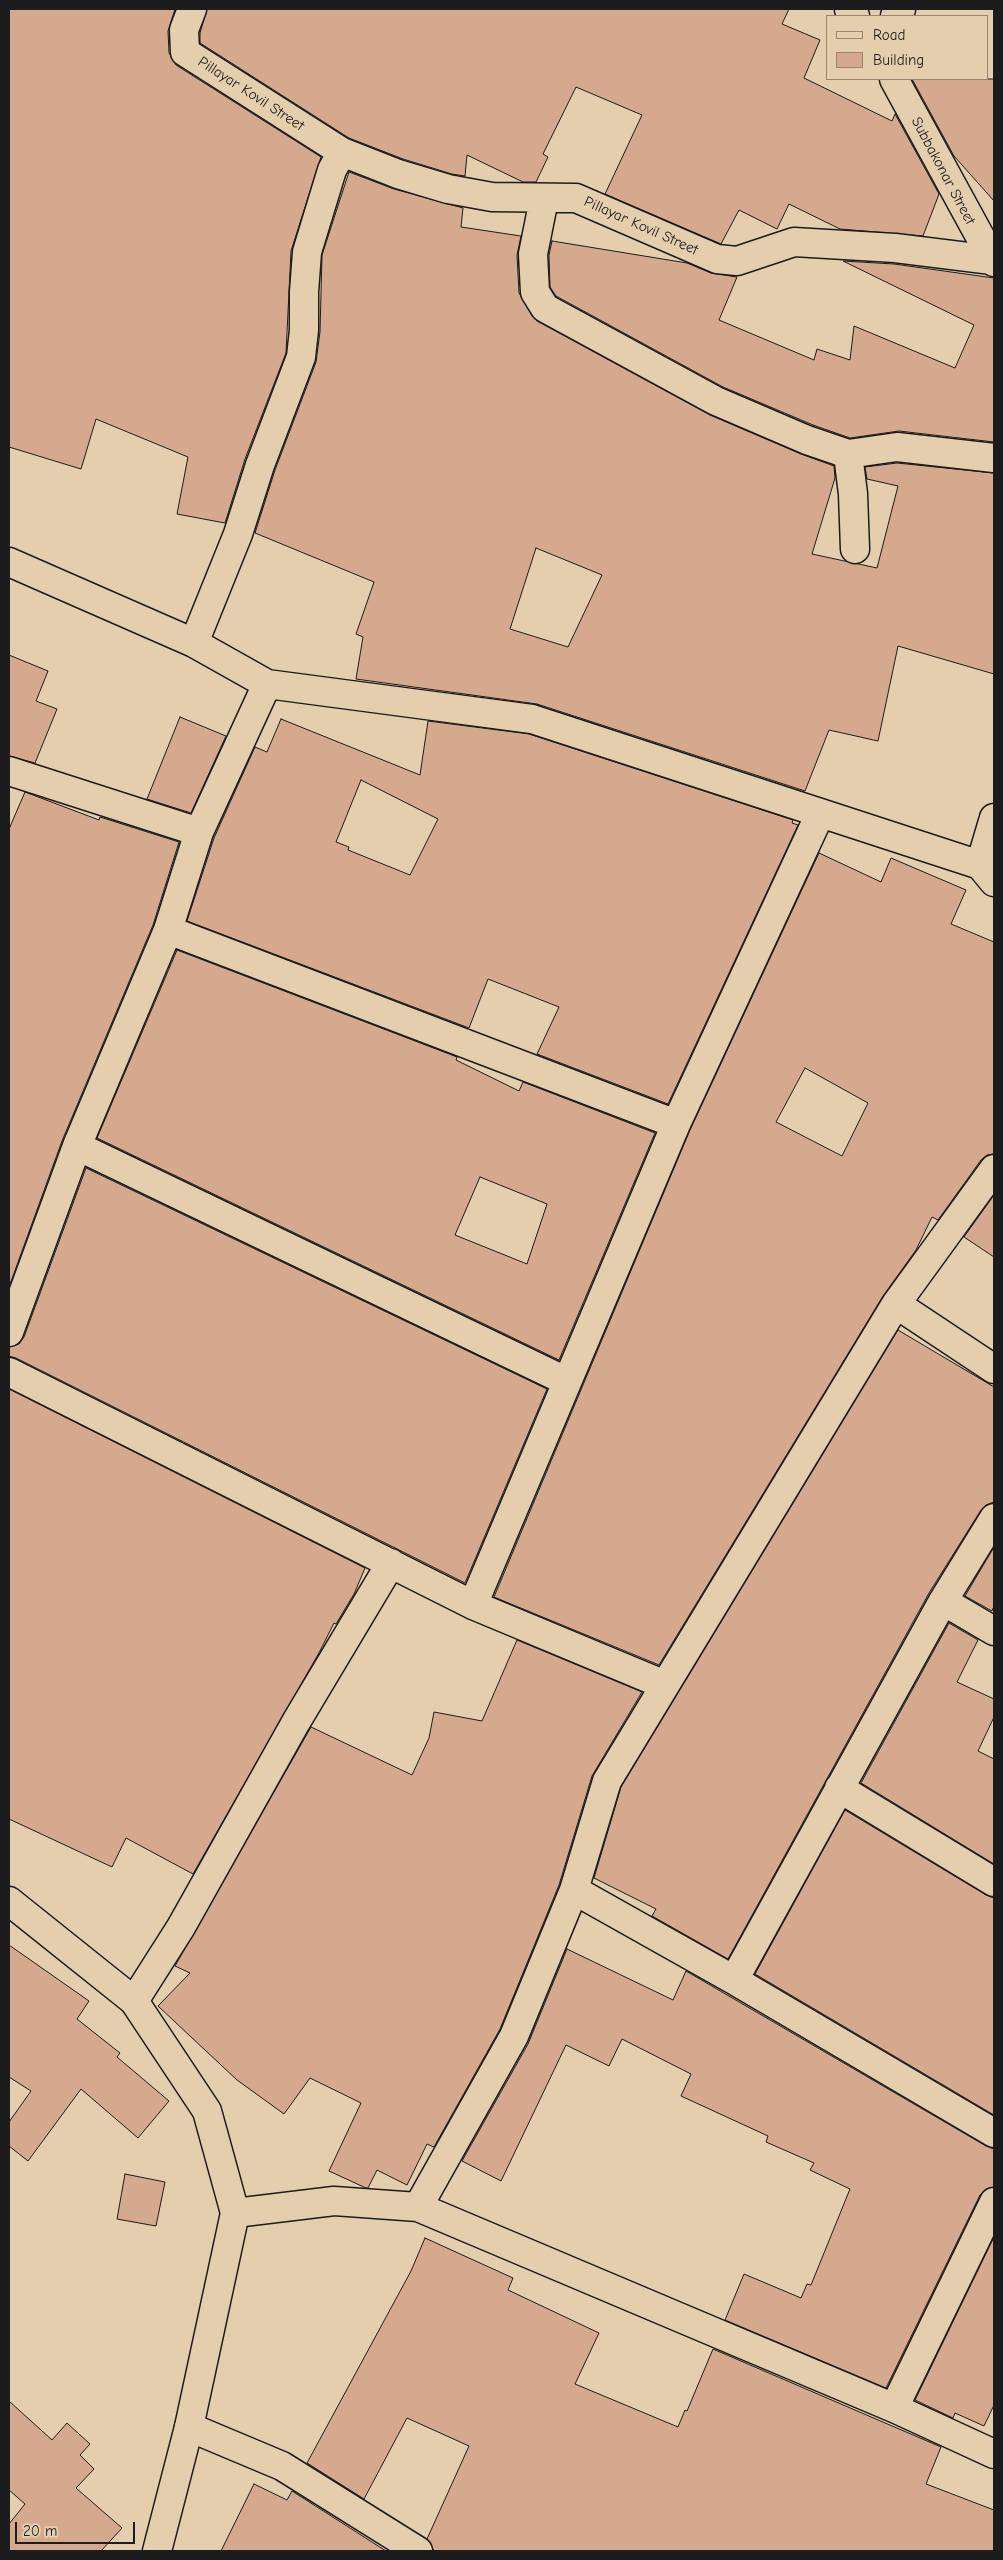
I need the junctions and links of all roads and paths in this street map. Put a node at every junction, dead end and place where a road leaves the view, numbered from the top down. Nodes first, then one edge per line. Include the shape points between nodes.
1 (192, 9) edge
2 (895, 80) edge
3 (342, 152) junction
4 (544, 199) junction
5 (993, 261) edge
6 (848, 454) junction
7 (994, 458) edge
8 (855, 549) dead end
9 (9, 562) edge
10 (194, 643) junction
11 (267, 684) junction
12 (9, 771) edge
13 (820, 814) junction
14 (994, 818) edge
15 (199, 832) junction
16 (987, 873) edge
17 (168, 930) junction
18 (676, 1124) junction
19 (78, 1146) junction
20 (994, 1168) edge
21 (896, 1304) junction
22 (9, 1332) edge
23 (994, 1369) edge
24 (9, 1372) edge
25 (566, 1382) junction
26 (994, 1518) edge
27 (391, 1563) junction
28 (943, 1601) junction
29 (473, 1605) junction
30 (994, 1631) edge
31 (665, 1685) junction
32 (839, 1788) junction
33 (994, 1882) edge
34 (574, 1890) junction
35 (9, 1901) edge
36 (734, 1980) junction
37 (134, 2001) junction
38 (994, 2133) edge
39 (994, 2202) edge
40 (418, 2207) junction
41 (235, 2213) junction
42 (894, 2408) junction
43 (189, 2427) junction
44 (994, 2454) edge
45 (157, 2551) edge
46 (418, 2551) edge

1 - 3 street, Pillayar Kovil Street via 184,30 185,52
2 - 5 street, Subbakonar Street
3 - 4 street, Pillayar Kovil Street via 448,189 492,197
3 - 10 street via 332,170 308,252 301,357 238,534
4 - 5 street, Pillayar Kovil Street via 576,198 717,259 737,261 794,242 895,248
4 - 6 street via 533,254 535,292 545,308 716,401
6 - 7 street via 897,447
6 - 8 street
9 - 10 street
10 - 11 street
11 - 13 street via 532,719
11 - 15 street
12 - 15 street
13 - 16 street
13 - 18 street
14 - 16 street
15 - 17 street
17 - 18 street
17 - 19 street
18 - 25 street
19 - 22 street
19 - 25 street
20 - 21 street
21 - 23 street
21 - 31 street
24 - 27 street
25 - 29 street
26 - 28 street
27 - 29 street
27 - 37 street via 296,1722 181,1927
28 - 30 street
28 - 32 street
29 - 31 street
31 - 34 street via 607,1781
32 - 33 street
32 - 36 street
34 - 36 street
34 - 40 street via 514,2036
35 - 37 street
36 - 38 street
37 - 41 street via 207,2111
39 - 42 street
40 - 41 street via 334,2201
40 - 42 street
41 - 43 street
42 - 44 street
43 - 45 street
43 - 46 street via 282,2466

